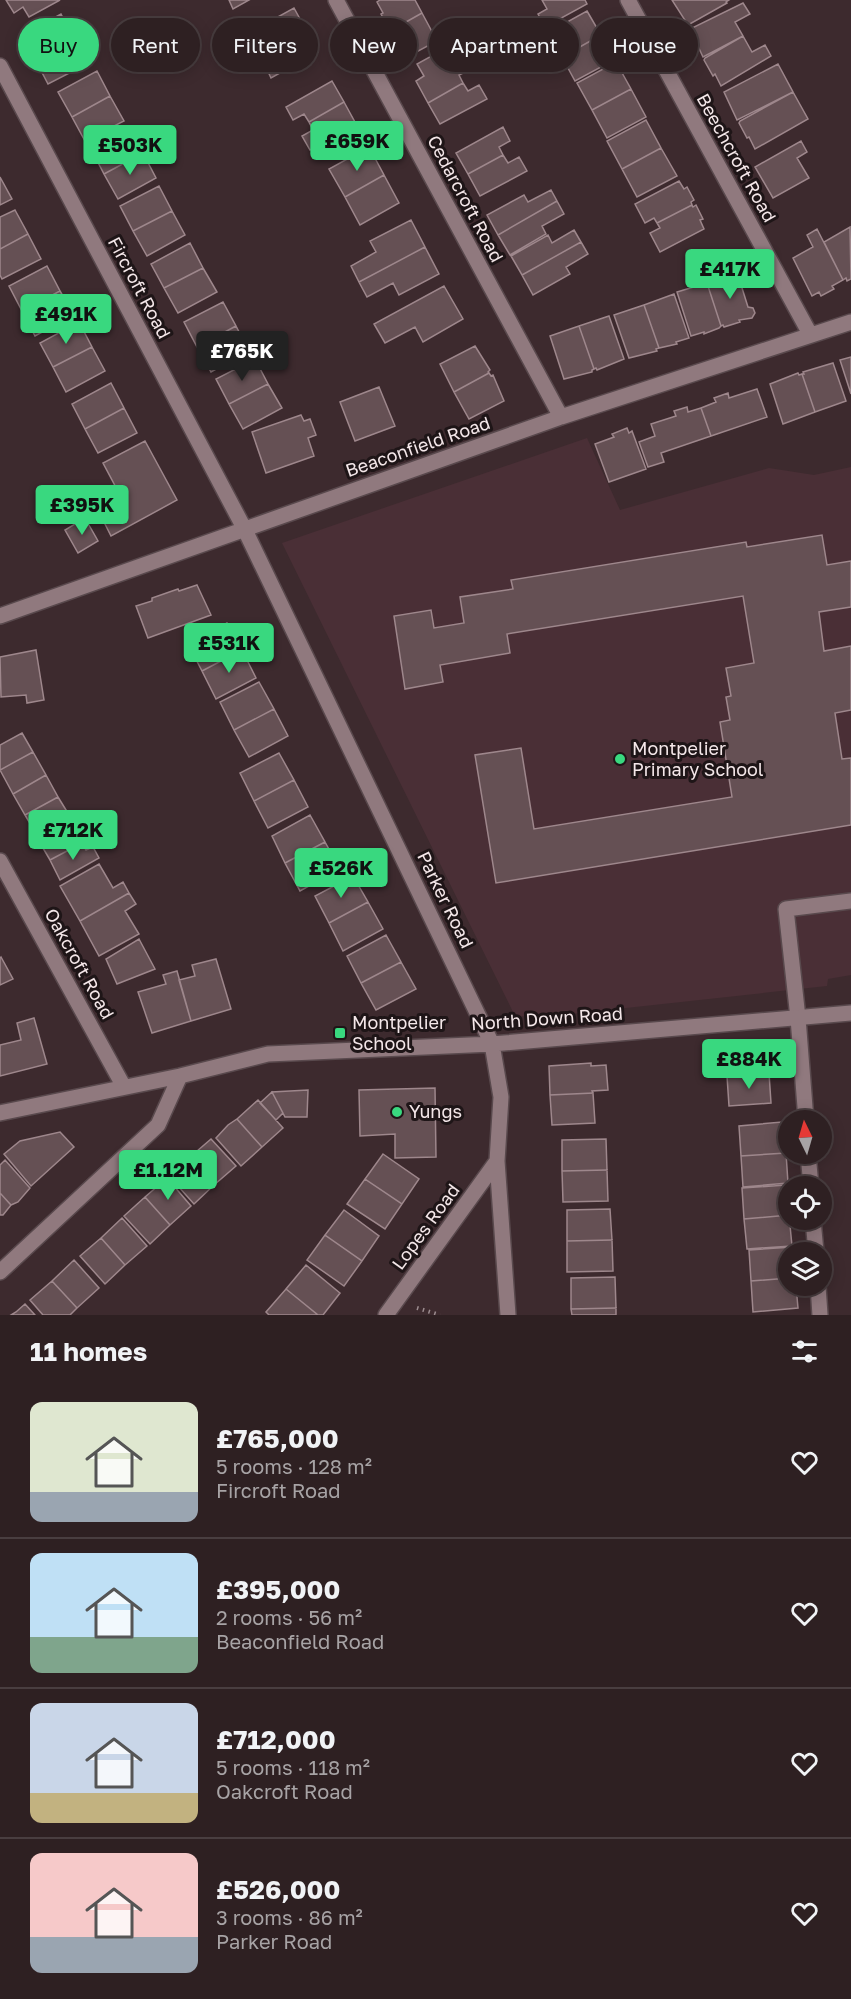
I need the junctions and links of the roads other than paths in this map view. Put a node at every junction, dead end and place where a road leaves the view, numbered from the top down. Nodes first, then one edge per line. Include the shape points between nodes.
1 (336, 0) edge
2 (628, 0) edge
3 (0, 66) edge
4 (851, 322) edge
5 (810, 334) junction
6 (561, 417) junction
7 (244, 528) junction
8 (0, 616) edge
9 (0, 861) edge
10 (851, 901) edge
11 (851, 1013) edge
12 (798, 1018) junction
13 (492, 1044) junction
14 (180, 1076) junction
15 (124, 1087) junction
16 (805, 1110) edge
17 (0, 1113) edge
18 (497, 1161) junction
19 (0, 1272) edge
20 (819, 1296) edge
21 (386, 1315) edge
22 (508, 1315) edge
23 (820, 1315) edge

1 - 6 street, Cedarcroft Road
2 - 5 street, Beechcroft Road
3 - 7 street, Fircroft Road
4 - 5 street, Beaconfield Road
5 - 6 street, Beaconfield Road
6 - 7 street, Beaconfield Road
7 - 8 street, Beaconfield Road
7 - 13 street, Parker Road
9 - 15 street, Oakcroft Road
10 - 12 street via 786,909
11 - 12 street, North Down Road
12 - 13 street, North Down Road
12 - 16 street
13 - 14 street, North Down Road via 268,1054
13 - 18 street, Parker Road via 501,1097
14 - 15 street, North Down Road
14 - 19 street via 158,1125
15 - 17 street, North Down Road
18 - 21 street, Lopes Road
18 - 22 street, Parker Road
20 - 23 street

